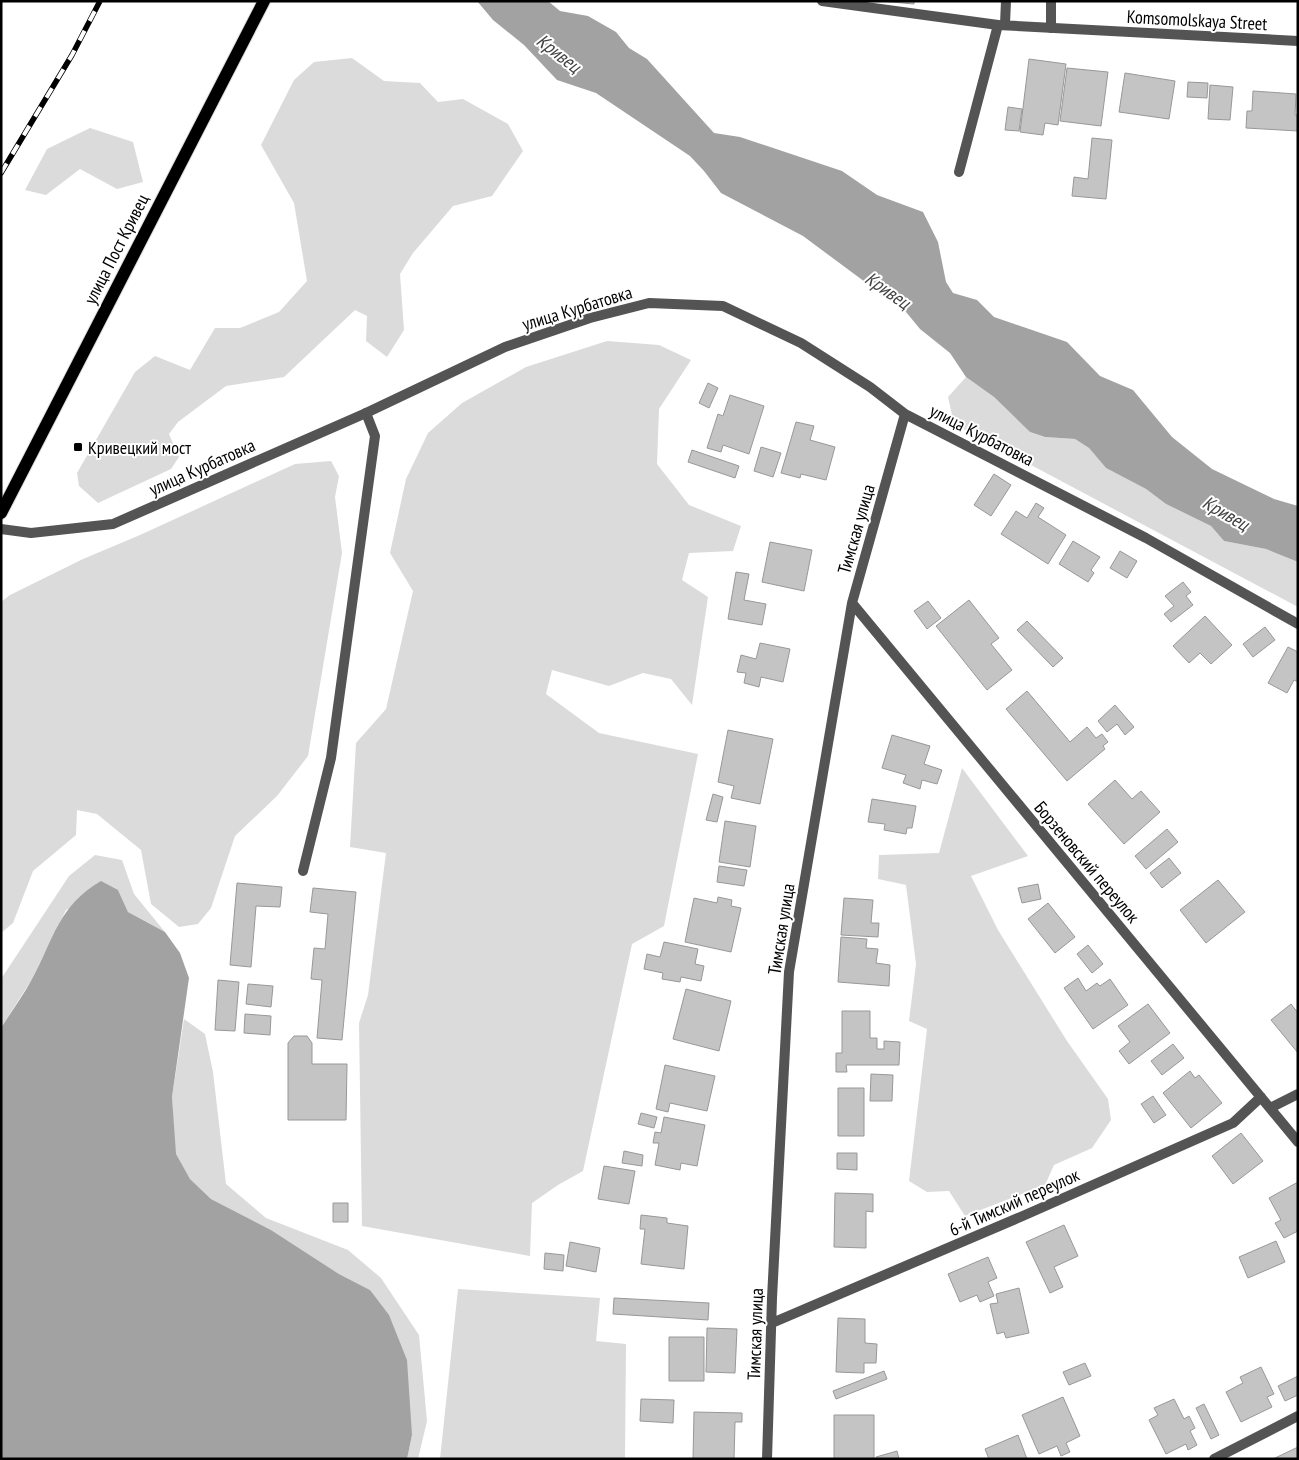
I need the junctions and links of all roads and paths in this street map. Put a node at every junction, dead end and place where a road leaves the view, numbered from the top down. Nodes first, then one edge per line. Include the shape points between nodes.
1 (264, 1) edge
2 (822, 1) edge
3 (1006, 1) edge
4 (1051, 1) edge
5 (1001, 24) junction
6 (1051, 28) junction
7 (1298, 41) edge
8 (959, 172) dead end
9 (366, 413) junction
10 (905, 414) junction
11 (1, 513) edge
12 (1, 529) edge
13 (852, 603) junction
14 (1298, 624) edge
15 (303, 871) dead end
16 (1298, 1094) edge
17 (1261, 1097) junction
18 (1270, 1108) junction
19 (1298, 1142) edge
20 (772, 1323) junction
21 (1298, 1416) edge
22 (767, 1459) edge
23 (1214, 1459) edge

1 - 11 main road, улица Пост Кривец
2 - 5 street, Komsomolskaya Street
3 - 5 street
4 - 6 street
5 - 6 street, Komsomolskaya Street
5 - 8 street
6 - 7 street, Komsomolskaya Street
9 - 10 street, улица Курбатовка via 505,348 590,318 649,303 722,306 801,343 870,387
9 - 12 street, улица Курбатовка via 113,524 31,533
9 - 15 street via 375,436 331,758
10 - 13 street, Тимская улица
10 - 14 street, улица Курбатовка via 1146,538
13 - 17 street, Борзеновский переулок
13 - 20 street, Тимская улица via 789,972
16 - 18 street
17 - 18 street, Борзеновский переулок
17 - 20 street, 6-й Тимский переулок via 1233,1122
18 - 19 street, Борзеновский переулок
20 - 22 street, Тимская улица
21 - 23 street

